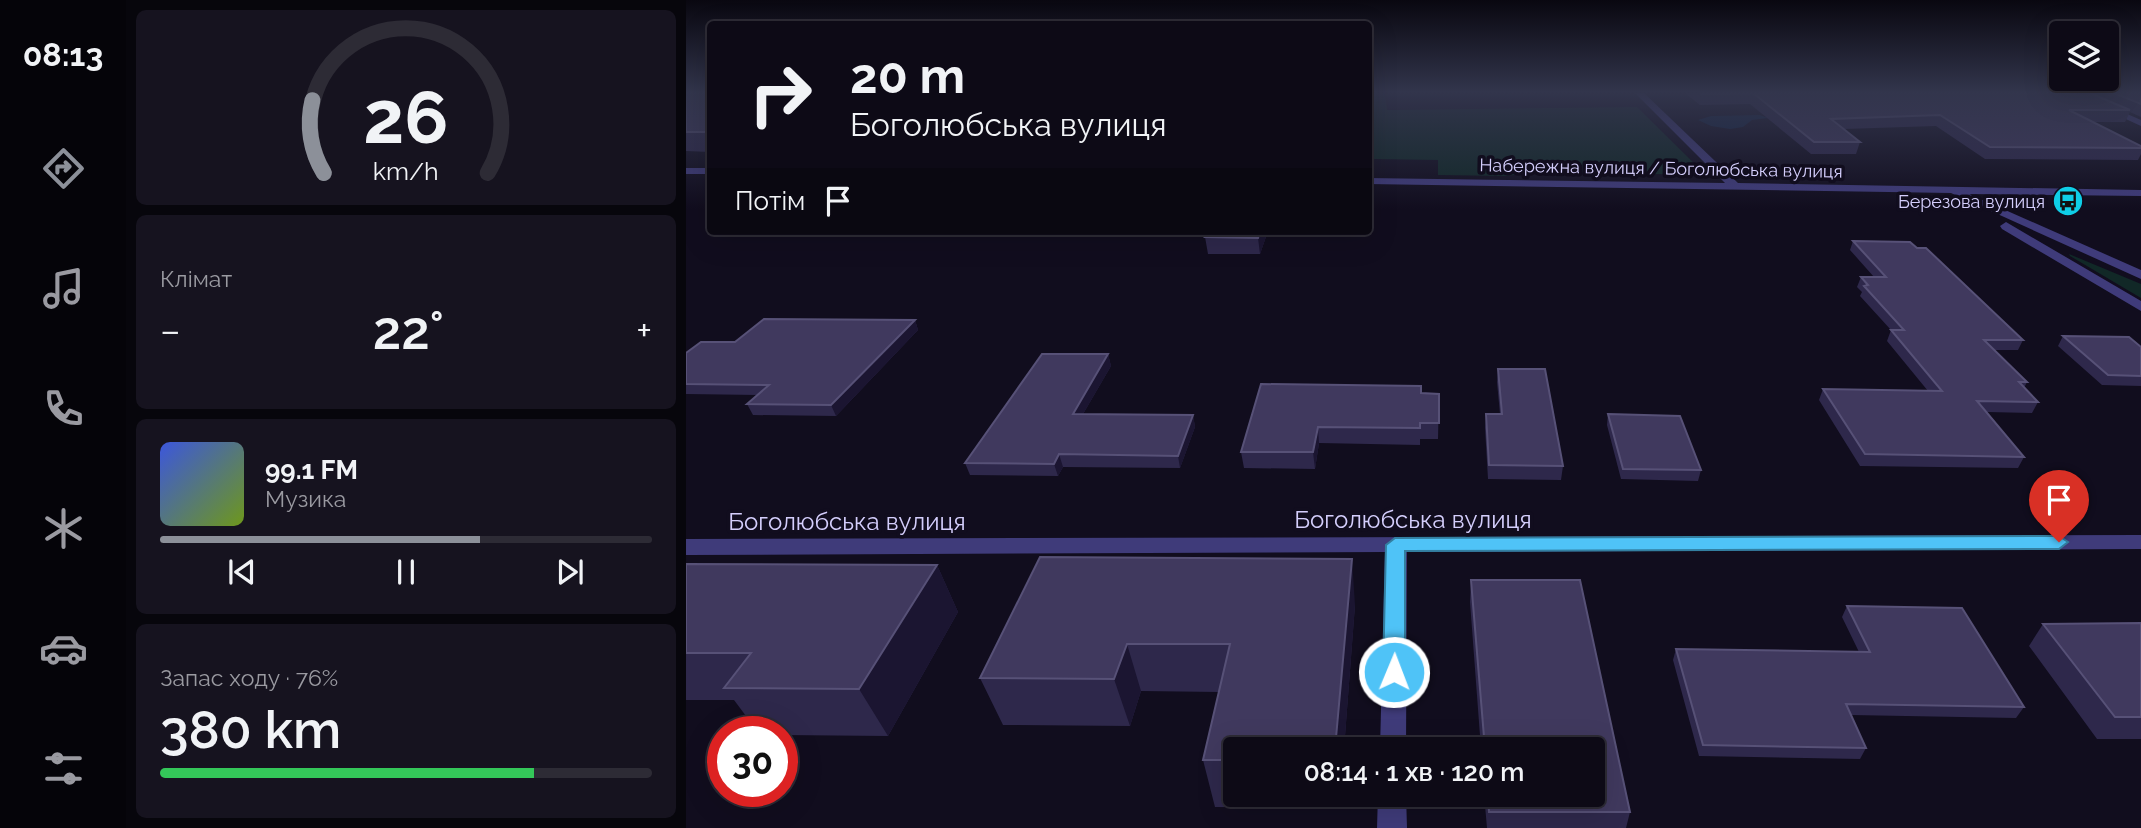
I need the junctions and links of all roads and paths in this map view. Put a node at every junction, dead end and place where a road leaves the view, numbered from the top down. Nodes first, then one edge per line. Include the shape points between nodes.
1 (1678, 132) edge
2 (686, 171) edge
3 (707, 171) edge
4 (1372, 181) edge
5 (1734, 186) junction
6 (1953, 191) junction
7 (2141, 194) edge
8 (1968, 200) junction
9 (2141, 275) edge
10 (2141, 307) edge
11 (2141, 542) edge
12 (1395, 545) junction
13 (686, 547) edge
14 (1393, 737) edge
15 (1392, 807) edge
16 (1392, 828) edge

1 - 5 street
2 - 3 street
4 - 5 street, Набережна вулиця / Боголюбська вулиця
5 - 6 street, Набережна вулиця / Боголюбська вулиця
6 - 7 street, Набережна вулиця / Боголюбська вулиця
6 - 8 street
8 - 9 street
8 - 10 street
11 - 12 street, Боголюбська вулиця
12 - 13 street, Боголюбська вулиця
12 - 14 street
15 - 16 street

